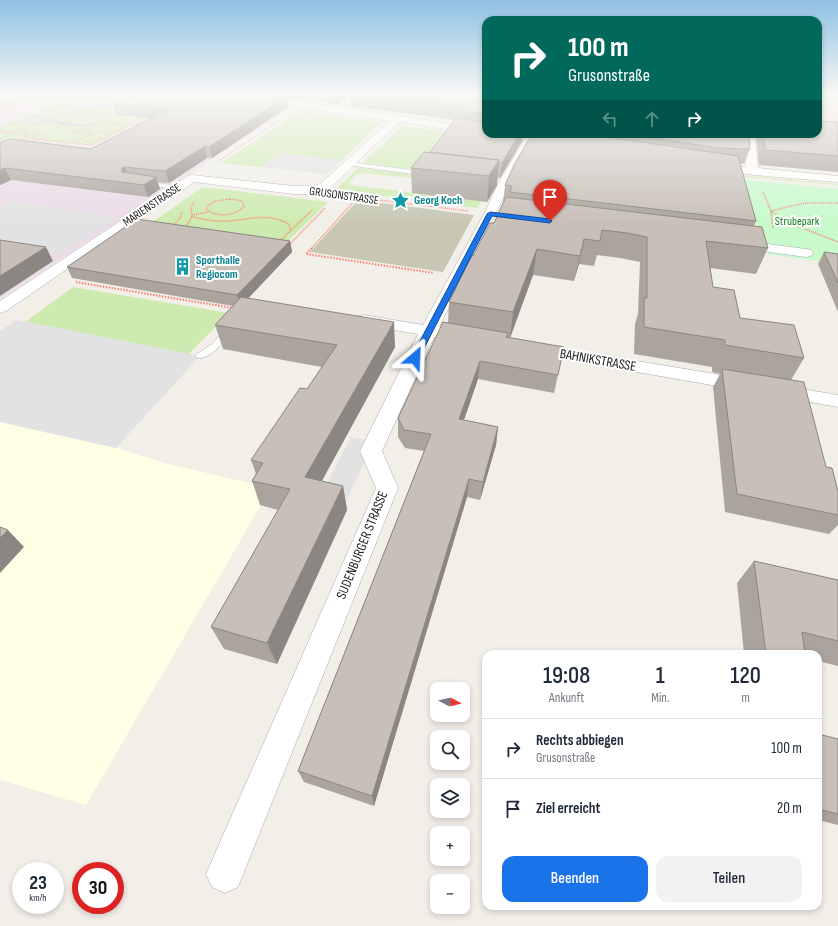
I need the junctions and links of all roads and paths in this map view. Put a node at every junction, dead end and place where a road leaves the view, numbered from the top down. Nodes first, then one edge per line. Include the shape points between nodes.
1 (26, 137) edge
2 (85, 137) edge
3 (101, 137) edge
4 (106, 137) edge
5 (254, 137) edge
6 (377, 137) edge
7 (32, 138) joint
8 (531, 138) edge
9 (538, 138) edge
10 (750, 138) edge
11 (0, 140) edge
12 (545, 140) edge
13 (8, 141) edge
14 (73, 143) junction
15 (87, 144) junction
16 (348, 164) junction
17 (699, 164) edge
18 (754, 172) junction
19 (432, 174) edge
20 (192, 178) junction
21 (838, 179) edge
22 (136, 182) edge
23 (178, 188) junction
24 (312, 190) junction
25 (328, 194) junction
26 (337, 195) junction
27 (357, 198) junction
28 (195, 202) dead end
29 (838, 203) edge
30 (182, 209) dead end
31 (771, 211) junction
32 (209, 212) junction
33 (490, 214) junction
34 (192, 216) junction
35 (506, 216) edge
36 (172, 226) edge
37 (185, 228) edge
38 (290, 230) junction
39 (722, 242) edge
40 (838, 242) edge
41 (275, 245) edge
42 (761, 247) junction
43 (284, 251) edge
44 (806, 253) dead end
45 (457, 277) junction
46 (77, 282) edge
47 (0, 308) edge
48 (248, 311) joint
49 (349, 317) edge
50 (428, 331) junction
51 (460, 336) edge
52 (515, 346) edge
53 (200, 356) dead end
54 (838, 401) edge
55 (225, 874) dead end

1 - 7 path via 15,142
2 - 14 path
3 - 15 path
4 - 15 path via 92,145
5 - 20 path, MARIENSTRASSE
6 - 16 street
7 - 14 path
8 - 33 street, SUDENBURGER STRASSE via 501,181
9 - 12 street
10 - 18 street via 751,165
11 - 13 path
14 - 15 path
16 - 19 lane
16 - 24 street via 324,187
17 - 18 street
18 - 21 street
18 - 31 path
20 - 23 street, MARIENSTRASSE
20 - 24 street, GRUSONSTRASSE
22 - 23 lane
23 - 47 street, MARIENSTRASSE
24 - 25 path, GRUSONSTRASSE
25 - 26 path, GRUSONSTRASSE
25 - 38 path
26 - 27 path, GRUSONSTRASSE
26 - 43 path
27 - 33 path, GRUSONSTRASSE
27 - 45 path via 306,254
28 - 34 path via 191,207
29 - 31 path via 790,204
30 - 36 path via 180,218
31 - 40 path via 789,223
31 - 42 path via 773,229
32 - 32 path via 220,215 236,212 241,210 244,204 237,199 223,199 210,203 206,209
32 - 34 path
33 - 35 street
33 - 45 street, SUDENBURGER STRASSE
34 - 37 path
34 - 38 path via 211,221 268,216 280,218 289,224
38 - 41 path
39 - 42 street
42 - 44 street
45 - 50 street, SUDENBURGER STRASSE
46 - 48 path
48 - 53 lane via 215,346
49 - 50 street
50 - 51 street
50 - 55 street, SUDENBURGER STRASSE via 371,451 387,488
52 - 54 street, BAHNIKSTRASSE

